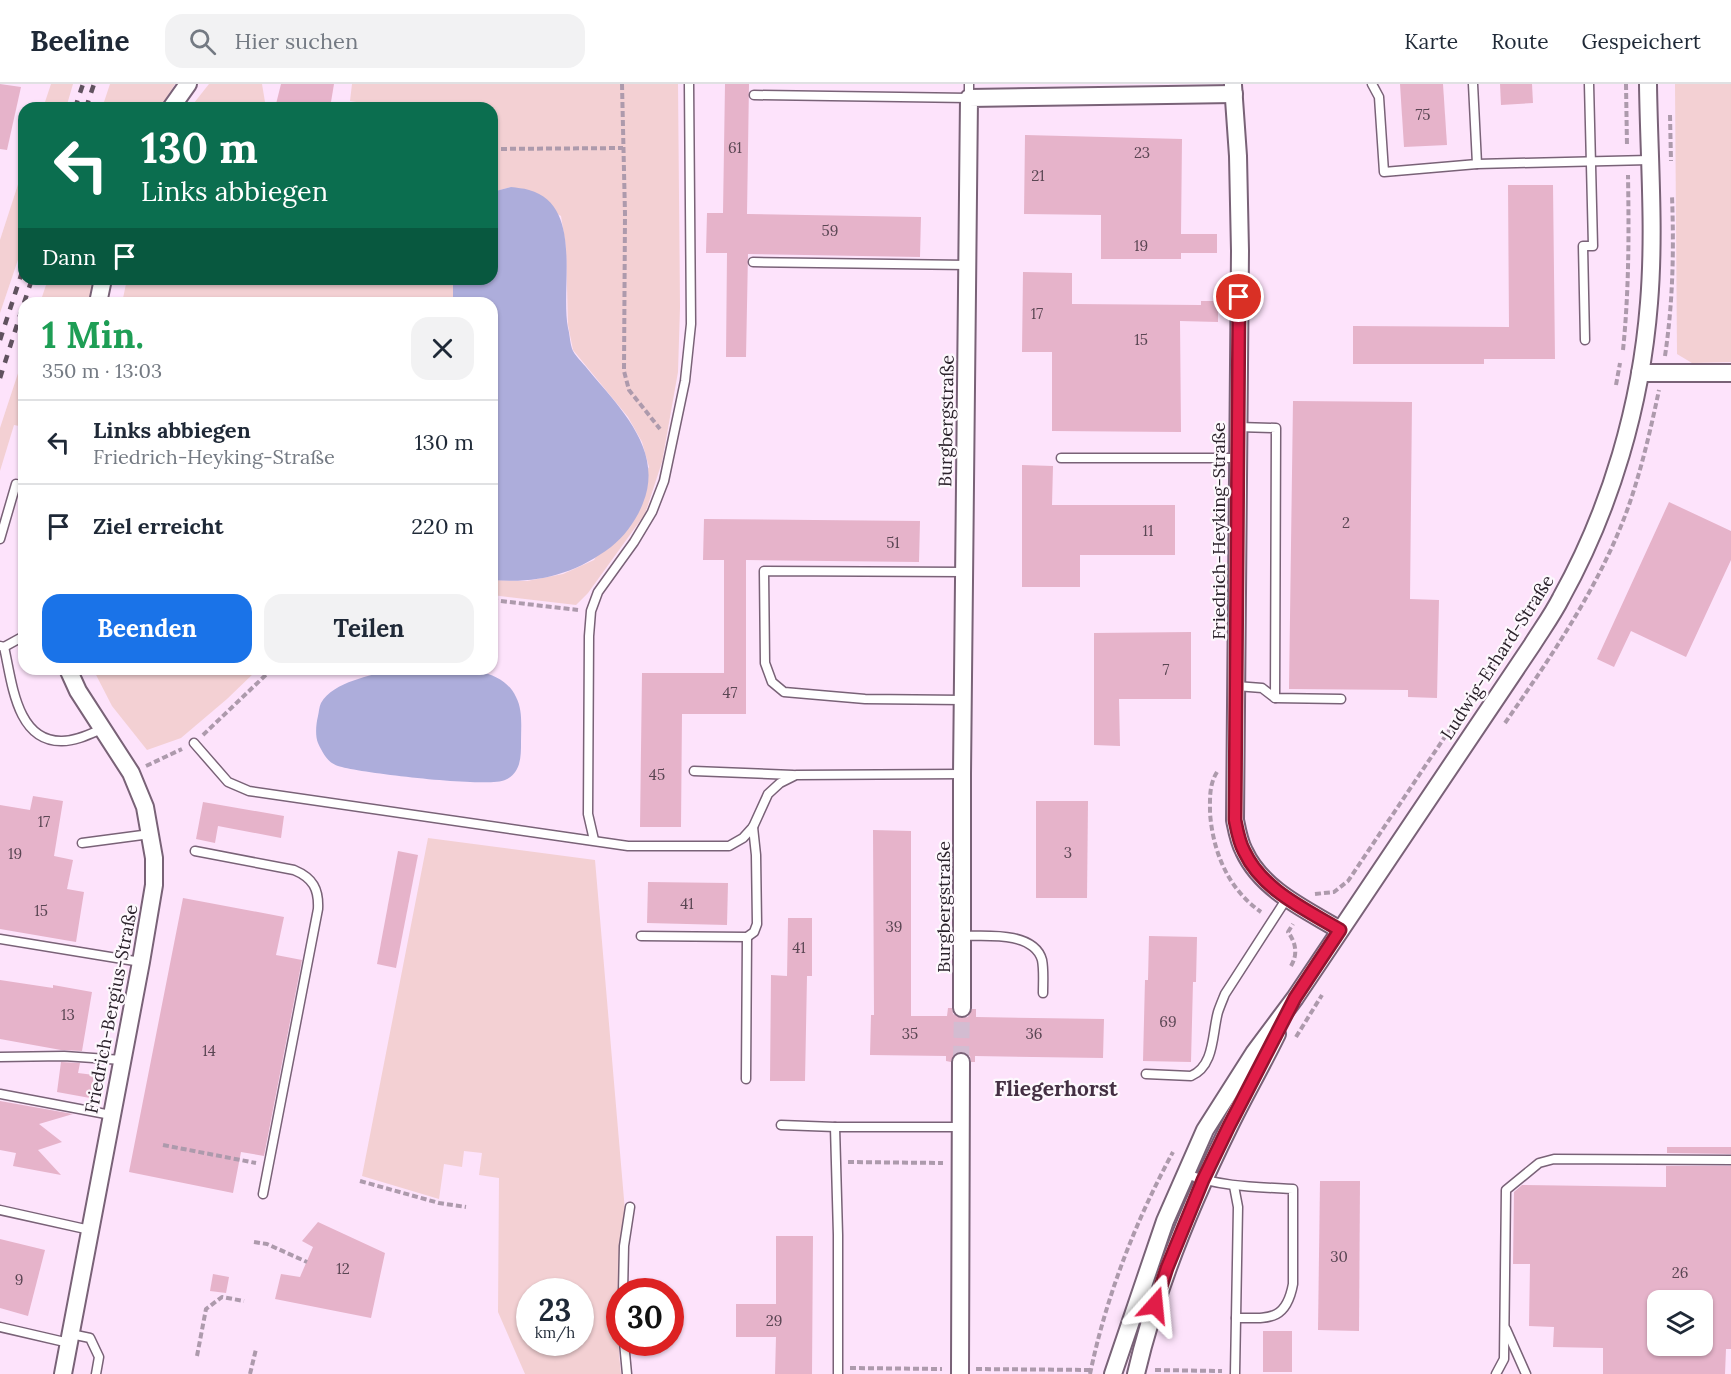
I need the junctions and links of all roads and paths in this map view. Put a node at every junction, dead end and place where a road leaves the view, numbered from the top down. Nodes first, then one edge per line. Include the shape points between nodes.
1 (188, 84) edge
2 (622, 84) edge
3 (689, 84) edge
4 (1372, 84) edge
5 (1473, 84) edge
6 (1589, 84) edge
7 (1626, 84) edge
8 (1648, 84) edge
9 (1234, 89) edge
10 (969, 91) edge
11 (754, 94) dead end
12 (175, 102) edge
13 (623, 148) junction
14 (498, 149) edge
15 (1628, 160) junction
16 (1649, 160) junction
17 (1591, 162) junction
18 (1478, 164) junction
19 (753, 262) dead end
20 (968, 265) junction
21 (1585, 340) dead end
22 (1622, 351) dead end
23 (1621, 362) dead end
24 (1640, 374) junction
25 (1731, 374) edge
26 (1615, 394) dead end
27 (1238, 427) junction
28 (674, 434) junction
29 (1061, 458) dead end
30 (1238, 458) junction
31 (18, 484) edge
32 (0, 539) edge
33 (964, 572) junction
34 (1545, 583) dead end
35 (498, 601) edge
36 (591, 611) junction
37 (18, 639) edge
38 (2, 646) edge
39 (71, 675) edge
40 (266, 675) edge
41 (1236, 686) junction
42 (1275, 698) junction
43 (1341, 699) dead end
44 (963, 700) junction
45 (102, 729) junction
46 (194, 743) junction
47 (694, 771) dead end
48 (132, 773) junction
49 (962, 774) junction
50 (796, 776) junction
51 (753, 827) junction
52 (151, 834) junction
53 (594, 840) junction
54 (82, 843) dead end
55 (195, 851) dead end
56 (1287, 898) junction
57 (1303, 908) junction
58 (1340, 930) junction
59 (641, 936) dead end
60 (962, 936) junction
61 (747, 937) junction
62 (0, 939) edge
63 (141, 962) junction
64 (1287, 973) dead end
65 (1043, 993) dead end
66 (1295, 998) junction
67 (962, 1008) tunnel mouth
68 (0, 1057) edge
69 (122, 1060) junction
70 (961, 1062) tunnel mouth
71 (1146, 1074) dead end
72 (746, 1079) dead end
73 (0, 1094) edge
74 (111, 1114) junction
75 (781, 1125) dead end
76 (835, 1127) junction
77 (959, 1127) junction
78 (1177, 1144) dead end
79 (163, 1145) dead end
80 (1731, 1160) edge
81 (836, 1162) junction
82 (959, 1163) junction
83 (269, 1166) junction
84 (1186, 1174) junction
85 (1203, 1180) junction
86 (360, 1181) dead end
87 (1234, 1186) junction
88 (263, 1194) dead end
89 (466, 1207) dead end
90 (630, 1207) dead end
91 (0, 1210) edge
92 (90, 1230) junction
93 (254, 1242) dead end
94 (307, 1262) dead end
95 (623, 1278) edge
96 (244, 1301) dead end
97 (1236, 1318) junction
98 (1505, 1326) junction
99 (0, 1327) edge
100 (70, 1339) junction
101 (256, 1349) dead end
102 (197, 1356) dead end
103 (625, 1356) edge
104 (1235, 1364) junction
105 (1143, 1372) edge
106 (63, 1374) edge
107 (96, 1374) edge
108 (250, 1374) edge
109 (627, 1374) edge
110 (838, 1374) edge
111 (960, 1374) edge
112 (1090, 1374) edge
113 (1113, 1374) edge
114 (1235, 1374) edge
115 (1496, 1374) edge
116 (1526, 1374) edge

1 - 12 street
2 - 13 path
3 - 28 lane via 691,324
4 - 18 lane via 1379,97 1384,172
5 - 18 lane
6 - 17 lane
7 - 15 path
8 - 16 street, Ludwig-Erhard-Straße
9 - 10 street
9 - 27 street, Friedrich-Heyking-Straße via 1240,251
10 - 11 lane
10 - 20 street, Burgbergstraße
13 - 14 path
13 - 28 path via 626,381 660,429
15 - 16 lane
15 - 17 lane
15 - 22 path via 1630,246
16 - 24 street, Ludwig-Erhard-Straße via 1649,301
17 - 18 lane
17 - 21 lane via 1593,246 1583,246
19 - 20 lane
20 - 33 street, Burgbergstraße
23 - 26 path
24 - 25 street
24 - 58 street, Ludwig-Erhard-Straße via 1611,484 1561,598
27 - 30 street, Friedrich-Heyking-Straße
27 - 42 lane via 1276,428
28 - 36 lane via 664,481 652,512 598,592
29 - 30 lane
30 - 41 street, Friedrich-Heyking-Straße
31 - 32 lane
33 - 44 street, Burgbergstraße
33 - 44 lane via 764,571 765,663 772,682 784,692 865,699
34 - 57 path via 1348,881 1334,892 1314,894
35 - 36 path
36 - 53 lane via 588,814
37 - 38 lane
38 - 45 lane via 21,716 32,731 45,739 62,741
39 - 45 street, Friedrich-Bergius-Straße
40 - 46 path
41 - 42 lane via 1262,688
41 - 56 street, Friedrich-Heyking-Straße via 1235,820 1252,867
42 - 43 lane
44 - 49 street, Burgbergstraße
45 - 48 street, Friedrich-Bergius-Straße
46 - 48 path
46 - 53 lane via 228,782 249,791
47 - 50 lane
48 - 52 street, Friedrich-Bergius-Straße
49 - 50 lane
49 - 60 street, Burgbergstraße
50 - 51 lane via 768,794
51 - 53 lane via 729,846 627,846
51 - 61 lane via 757,924
52 - 54 lane
52 - 63 street, Friedrich-Bergius-Straße via 154,885
55 - 83 lane via 294,870 304,874 317,890 318,909
56 - 57 street, Friedrich-Heyking-Straße
56 - 71 lane via 1225,993 1204,1067 1191,1076
57 - 58 street, Friedrich-Heyking-Straße
57 - 64 path via 1288,932 1296,950
58 - 66 street, Ludwig-Erhard-Straße
59 - 61 lane
60 - 65 lane via 1004,937 1030,945 1041,958
60 - 67 street, Burgbergstraße
61 - 72 lane
62 - 63 lane
63 - 69 street, Friedrich-Bergius-Straße
66 - 84 street, Ludwig-Erhard-Straße via 1205,1130
66 - 85 street, Ludwig-Erhard-Straße
68 - 69 lane
69 - 74 street, Friedrich-Bergius-Straße
70 - 77 street
73 - 74 lane
74 - 92 street, Friedrich-Bergius-Straße
75 - 76 lane
76 - 77 lane
76 - 81 lane
77 - 82 street
78 - 112 path via 1122,1262
79 - 83 path
80 - 98 lane via 1554,1159 1539,1163 1506,1190
81 - 82 path
81 - 110 lane
82 - 111 street
83 - 88 lane
84 - 85 lane
84 - 113 street, Ludwig-Erhard-Straße via 1165,1221
85 - 87 lane
85 - 105 street, Ludwig-Erhard-Straße via 1149,1324
86 - 89 path
87 - 97 lane via 1238,1208
87 - 97 lane via 1293,1189 1290,1298 1278,1315 1270,1318
90 - 95 lane
91 - 92 lane
92 - 100 street, Friedrich-Bergius-Straße
93 - 94 path
96 - 102 path via 222,1297 206,1309
97 - 104 lane
98 - 115 lane via 1504,1359
98 - 116 lane
99 - 100 lane
100 - 106 street, Friedrich-Bergius-Straße
100 - 107 lane via 90,1338 99,1357
101 - 108 path
103 - 109 lane
104 - 105 path via 1224,1371
104 - 114 lane

